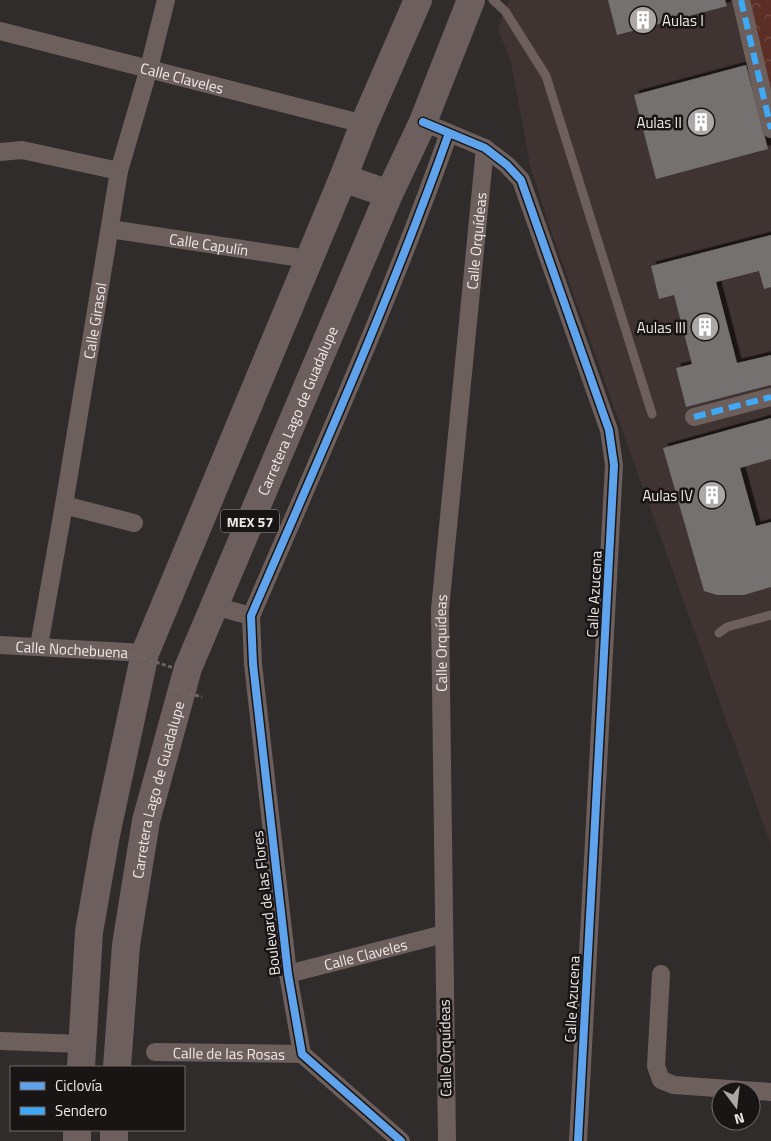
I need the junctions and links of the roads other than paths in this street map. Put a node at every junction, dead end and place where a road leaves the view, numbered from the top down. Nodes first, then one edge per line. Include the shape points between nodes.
1 (166, 0) edge
2 (418, 0) edge
3 (471, 0) edge
4 (493, 0) edge
5 (741, 0) edge
6 (0, 31) edge
7 (149, 68) junction
8 (423, 122) junction
9 (364, 124) junction
10 (771, 129) edge
11 (449, 133) junction
12 (485, 148) junction
13 (0, 152) edge
14 (119, 171) junction
15 (343, 178) junction
16 (389, 194) junction
17 (110, 229) junction
18 (308, 259) junction
19 (771, 397) edge
20 (652, 414) dead end
21 (694, 417) dead end
22 (64, 504) junction
23 (134, 523) dead end
24 (214, 606) junction
25 (771, 615) edge
26 (252, 616) junction
27 (719, 633) dead end
28 (0, 645) edge
29 (40, 646) junction
30 (138, 653) junction
31 (444, 934) junction
32 (288, 974) junction
33 (661, 974) dead end
34 (0, 1041) edge
35 (155, 1052) dead end
36 (302, 1054) junction
37 (81, 1056) edge
38 (117, 1066) edge
39 (771, 1092) edge
40 (401, 1141) edge
41 (447, 1141) edge
42 (578, 1141) edge

1 - 7 street, Calle Girasol
2 - 9 main road, MEX 57
3 - 8 main road, Carretera Lago de Guadalupe / MEX 57
4 - 20 lane via 505,11 546,76
5 - 10 street
6 - 7 street, Calle Claveles
7 - 9 street, Calle Claveles
7 - 14 street, Calle Girasol
8 - 11 street, Calle Azucena
8 - 16 main road, Carretera Lago de Guadalupe / MEX 57
9 - 15 main road, MEX 57
11 - 12 street, Calle Azucena
11 - 26 street via 368,344
12 - 31 street, Calle Orquídeas via 440,610
12 - 42 street, Calle Azucena via 508,165 521,180 608,430 614,465
13 - 14 street via 22,150
14 - 17 street, Calle Girasol
15 - 16 main road
15 - 18 main road, MEX 57
16 - 24 main road, Carretera Lago de Guadalupe / MEX 57
17 - 18 street, Calle Capulín
17 - 22 street, Calle Girasol
18 - 30 main road, MEX 57
19 - 21 street
22 - 23 street
22 - 29 street, Calle Girasol
24 - 26 street
24 - 38 main road, Carretera Lago de Guadalupe / MEX 57 via 188,668 146,821 126,945
25 - 27 lane via 727,627
26 - 32 street, Boulevard de las Flores via 253,664
28 - 29 street, Calle Nochebuena
29 - 30 street, Calle Nochebuena
30 - 37 main road, MEX 57 via 89,932
31 - 32 street, Calle Claveles
31 - 41 street, Calle Orquídeas
32 - 36 street, Boulevard de las Flores
33 - 39 street via 656,1066 661,1080 674,1085
34 - 37 street
35 - 36 street, Calle de las Rosas
36 - 40 street

